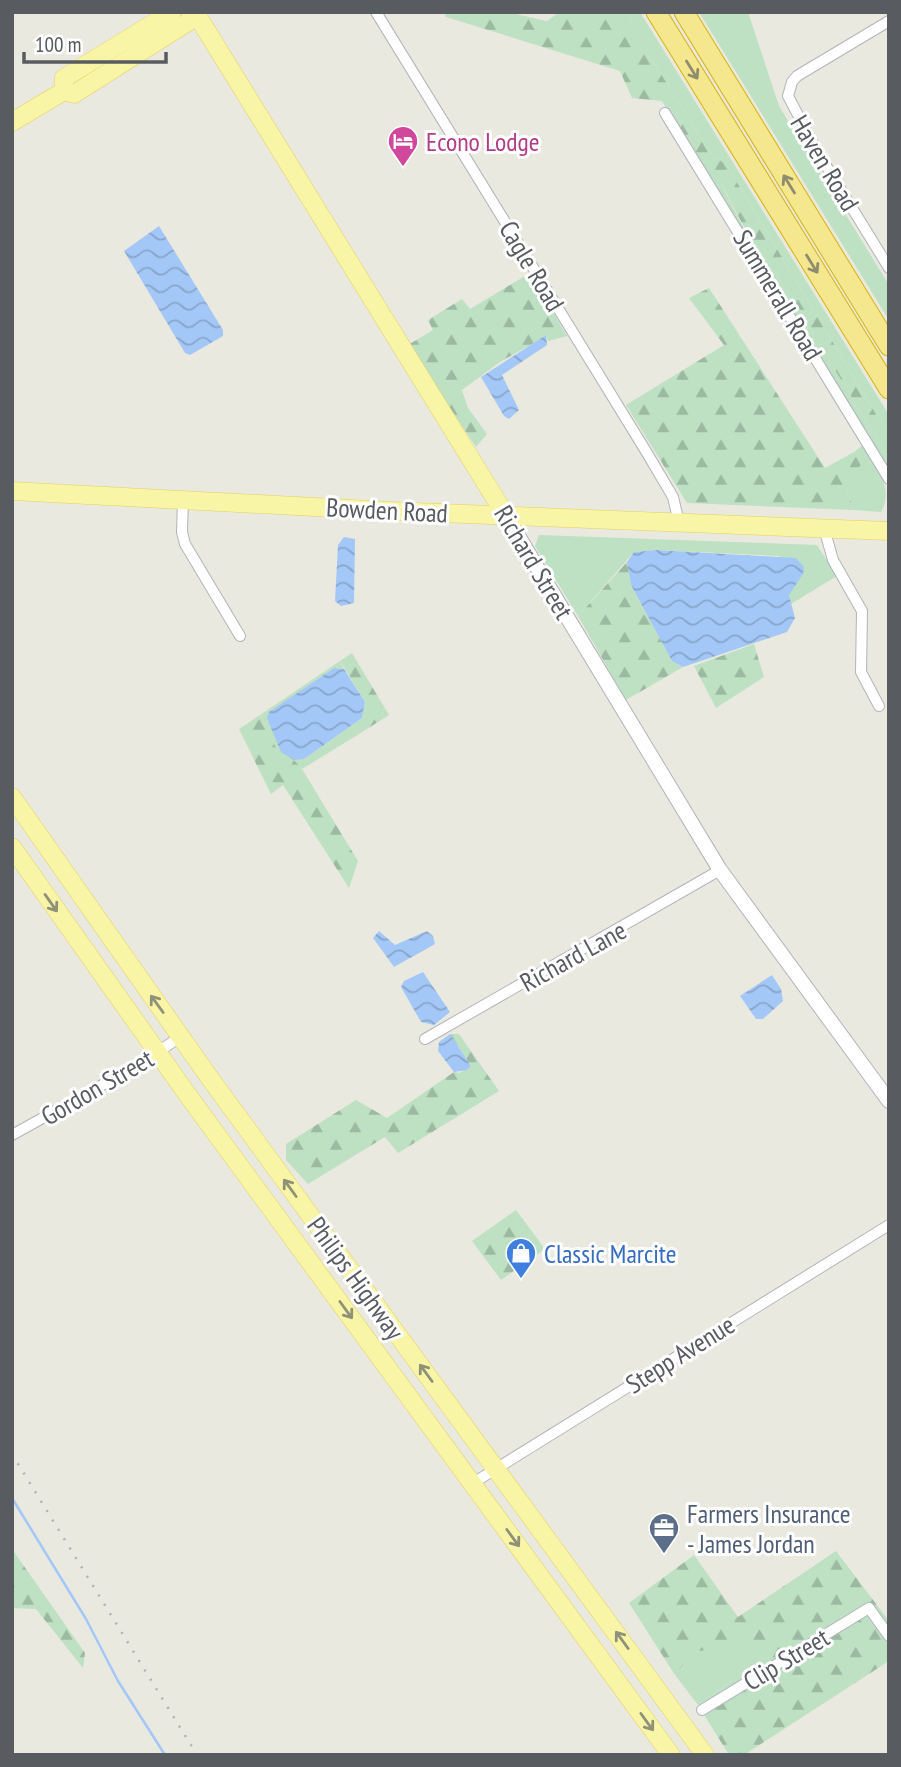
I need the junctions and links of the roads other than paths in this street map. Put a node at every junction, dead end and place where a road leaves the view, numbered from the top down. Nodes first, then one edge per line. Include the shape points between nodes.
1 (172, 12) edge
2 (194, 12) edge
3 (376, 12) edge
4 (656, 12) edge
5 (684, 12) edge
6 (889, 21) edge
7 (64, 91) junction
8 (665, 113) dead end
9 (12, 122) edge
10 (889, 268) edge
11 (889, 346) edge
12 (889, 389) edge
13 (889, 479) edge
14 (12, 492) edge
15 (183, 500) junction
16 (506, 516) junction
17 (680, 523) junction
18 (824, 528) junction
19 (889, 531) edge
20 (240, 636) dead end
21 (879, 706) dead end
22 (12, 797) edge
23 (12, 847) edge
24 (720, 870) junction
25 (180, 1037) junction
26 (425, 1039) dead end
27 (157, 1052) junction
28 (889, 1101) edge
29 (12, 1135) edge
30 (313, 1219) junction
31 (889, 1225) edge
32 (291, 1236) junction
33 (345, 1263) junction
34 (324, 1280) junction
35 (466, 1428) junction
36 (444, 1444) junction
37 (496, 1468) junction
38 (472, 1483) junction
39 (590, 1597) junction
40 (568, 1614) junction
41 (889, 1636) edge
42 (702, 1710) dead end
43 (671, 1755) edge
44 (705, 1755) edge

1 - 7 main road via 64,78
2 - 7 main road via 188,22 74,94
2 - 16 main road, Richard Street
3 - 17 street, Cagle Road via 667,486
4 -> 12 highway
11 -> 5 highway
6 - 10 street, Haven Road via 797,76 788,96
7 - 9 main road
8 - 13 street, Summerall Road
14 - 15 main road, Bowden Road
15 - 16 main road, Bowden Road
15 - 20 street via 185,544
16 - 17 main road, Bowden Road
16 - 24 street, Richard Street
17 - 18 main road, Bowden Road
18 - 19 main road, Bowden Road
18 - 21 street via 833,561 862,611 861,672
25 -> 22 main road, Philips Highway
23 -> 27 main road, Philips Highway
24 - 26 street, Richard Lane
24 - 28 street, Richard Street
25 - 27 street, Gordon Street
30 -> 25 main road, Philips Highway
27 - 29 street, Gordon Street
27 - 32 main road, Philips Highway
30 - 32 main road
30 - 33 main road, Philips Highway
31 - 37 street, Stepp Avenue
32 - 34 main road, Philips Highway
33 - 34 main road
35 -> 33 main road, Philips Highway
34 -> 36 main road, Philips Highway
35 - 36 main road
35 - 37 main road, Philips Highway
36 - 38 main road, Philips Highway
37 - 38 street, Stepp Avenue
37 - 39 main road, Philips Highway
38 -> 40 main road, Philips Highway
39 - 40 main road
44 -> 39 main road, Philips Highway
40 -> 43 main road, Philips Highway
41 - 42 street, Clip Street via 869,1608

